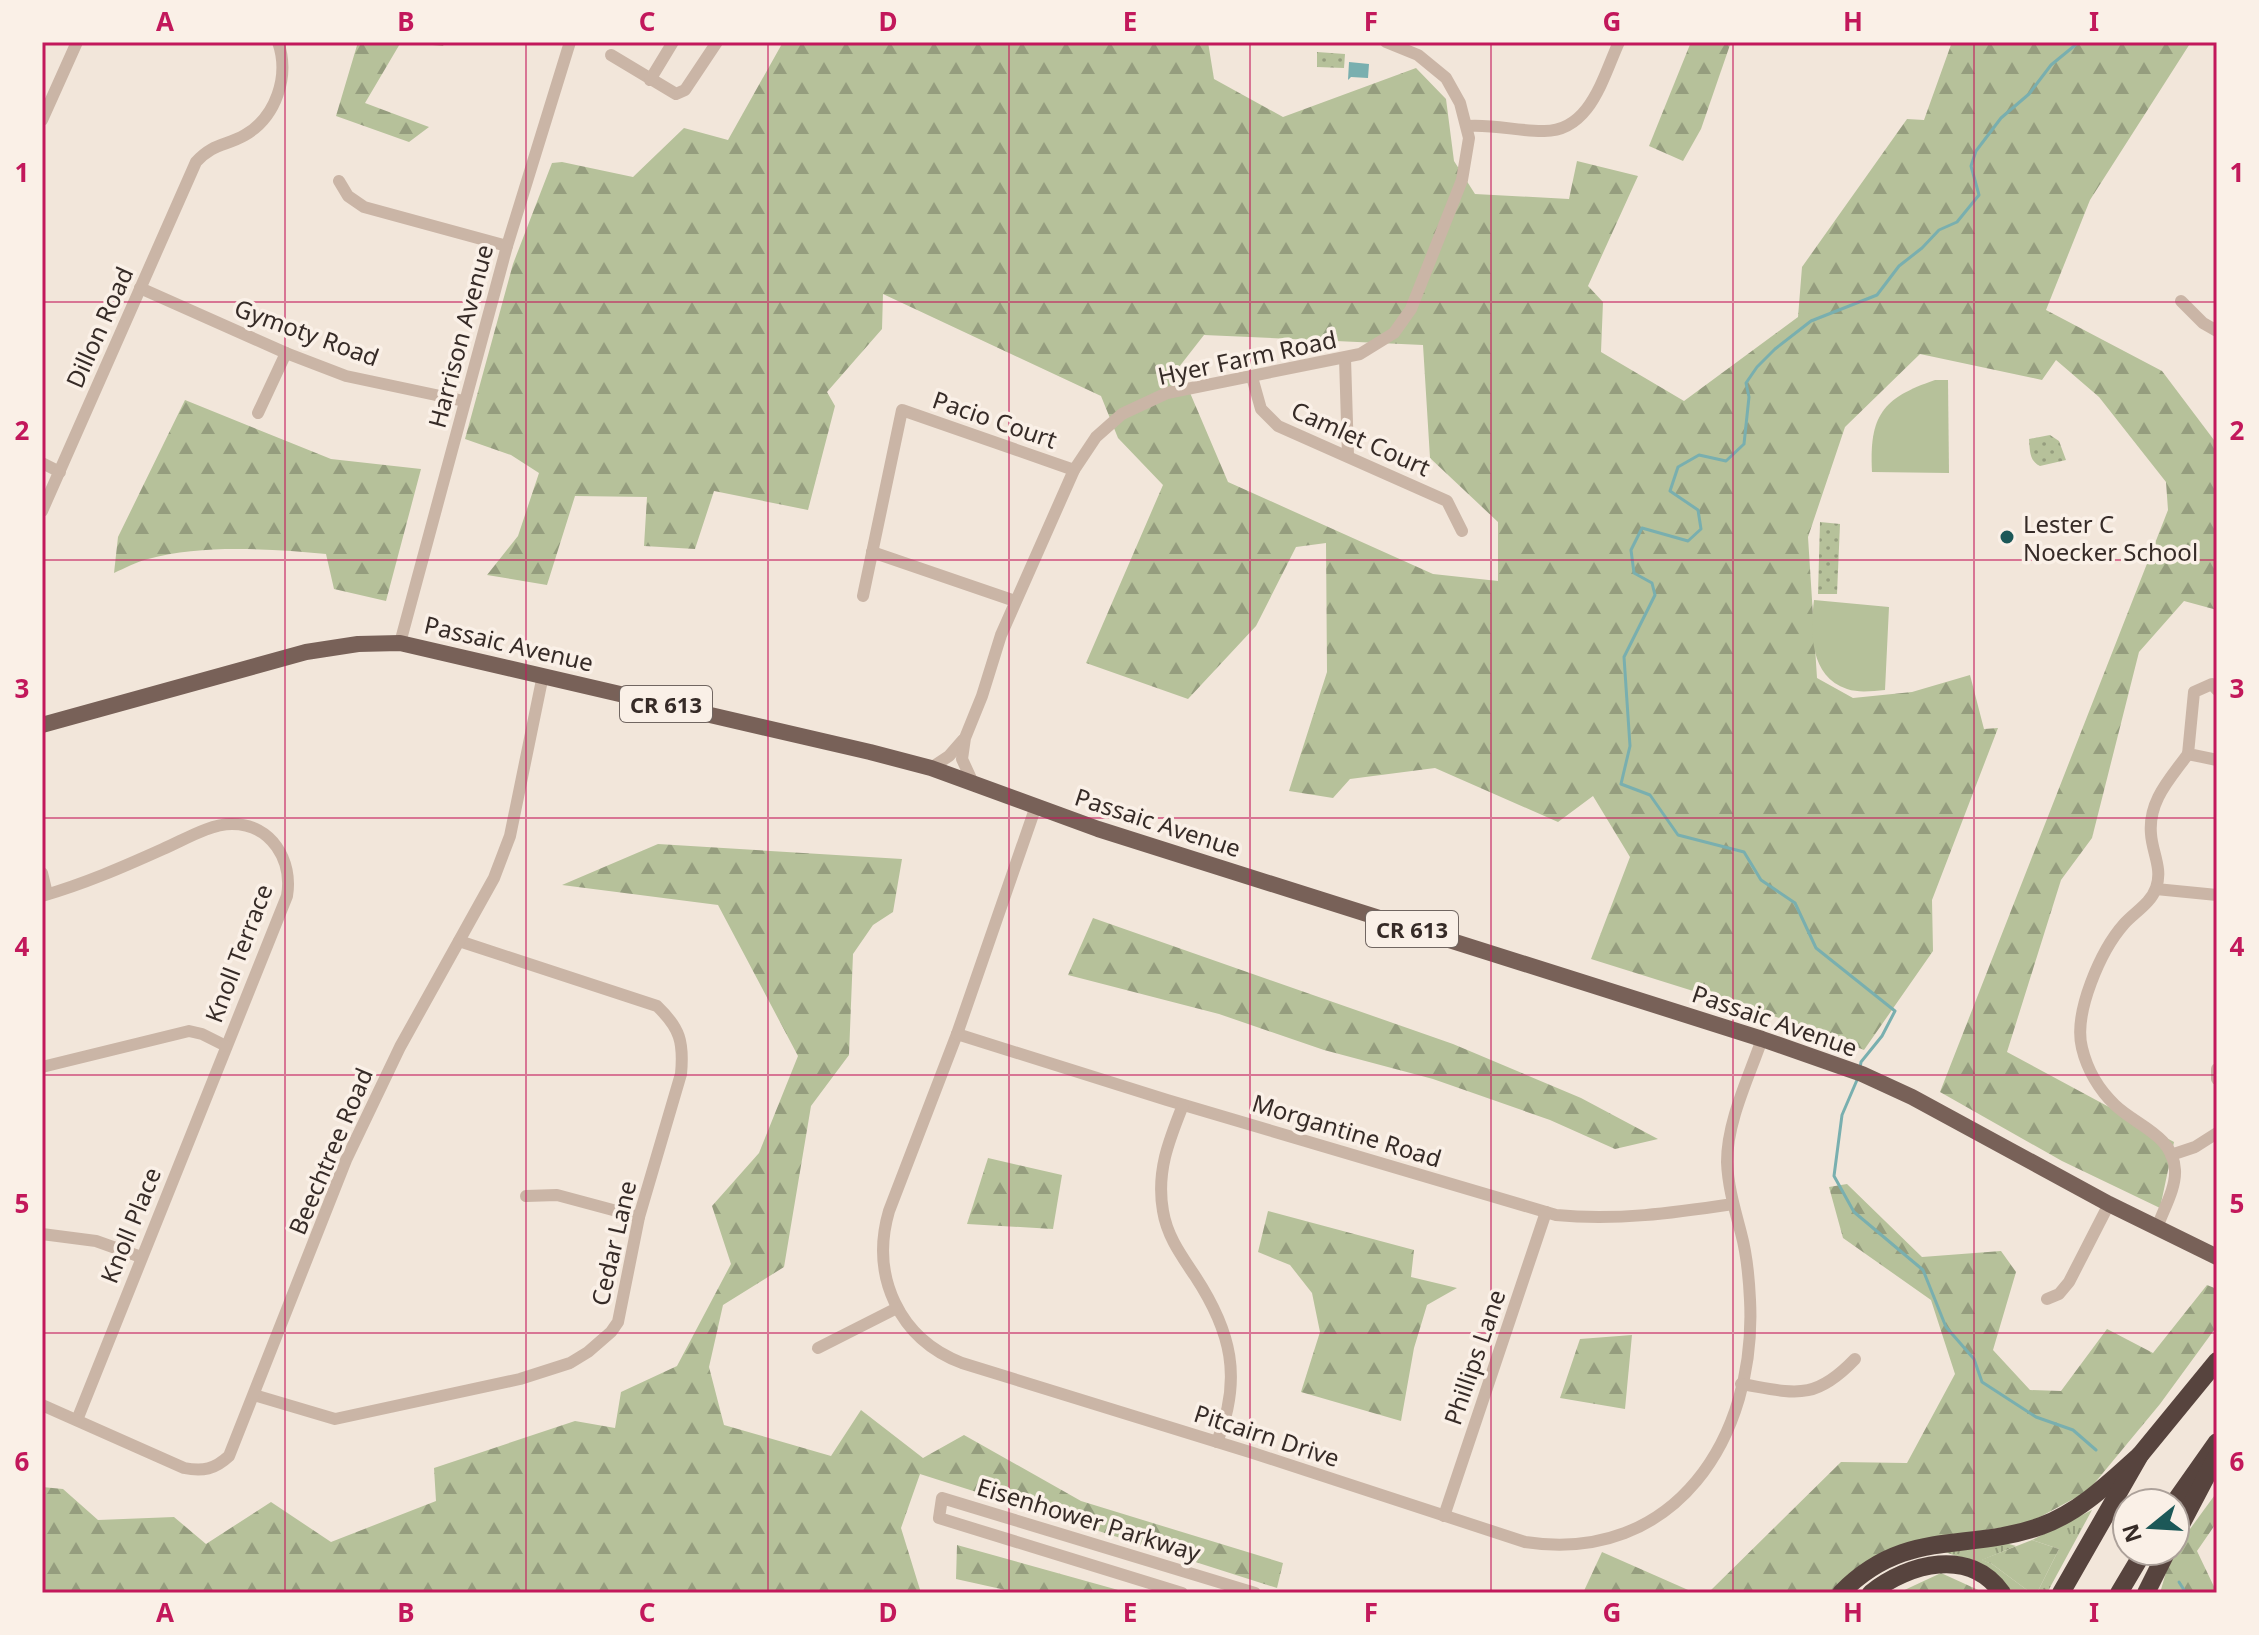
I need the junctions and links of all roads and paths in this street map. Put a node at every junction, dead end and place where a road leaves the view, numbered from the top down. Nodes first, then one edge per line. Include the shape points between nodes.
1 (77, 42) edge
2 (278, 42) edge
3 (570, 42) edge
4 (673, 42) edge
5 (717, 42) edge
6 (1386, 42) edge
7 (1619, 42) edge
8 (1409, 45) edge
9 (611, 55) dead end
10 (650, 80) junction
11 (42, 120) edge
12 (1467, 126) junction
13 (339, 181) dead end
14 (507, 246) junction
15 (140, 288) junction
16 (2181, 301) dead end
17 (2216, 329) edge
18 (286, 353) junction
19 (1345, 358) junction
20 (1252, 377) junction
21 (464, 401) junction
22 (258, 413) dead end
23 (1348, 456) junction
24 (42, 463) edge
25 (1074, 470) junction
26 (60, 472) junction
27 (42, 511) edge
28 (1462, 531) dead end
29 (872, 552) junction
30 (863, 596) dead end
31 (1015, 601) junction
32 (400, 643) junction
33 (543, 675) junction
34 (2217, 690) edge
35 (42, 725) edge
36 (965, 738) junction
37 (2188, 754) junction
38 (2217, 760) edge
39 (931, 768) junction
40 (973, 783) junction
41 (1036, 806) junction
42 (42, 873) edge
43 (2156, 889) junction
44 (45, 895) edge
45 (2217, 895) edge
46 (459, 941) junction
47 (957, 1034) junction
48 (1762, 1039) junction
49 (226, 1046) junction
50 (42, 1067) edge
51 (2217, 1069) edge
52 (2217, 1079) edge
53 (1183, 1105) junction
54 (2217, 1133) edge
55 (2171, 1155) junction
56 (526, 1196) dead end
57 (1733, 1204) junction
58 (2109, 1204) junction
59 (1546, 1212) junction
60 (639, 1217) junction
61 (2157, 1228) junction
62 (42, 1234) edge
63 (141, 1257) junction
64 (2217, 1257) edge
65 (2047, 1299) dead end
66 (897, 1308) junction
67 (818, 1348) dead end
68 (1855, 1359) dead end
69 (2217, 1361) edge
70 (1741, 1384) junction
71 (254, 1395) junction
72 (42, 1405) edge
73 (77, 1420) junction
74 (1217, 1442) junction
75 (2217, 1442) edge
76 (2140, 1455) junction
77 (2217, 1456) edge
78 (2185, 1487) edge
79 (2191, 1506) edge
80 (1444, 1516) junction
81 (2134, 1567) edge
82 (2159, 1567) edge
83 (1182, 1593) edge
84 (1255, 1593) edge
85 (1841, 1593) edge
86 (1871, 1593) edge
87 (2002, 1593) edge
88 (2061, 1593) edge
89 (2119, 1593) edge
90 (2146, 1593) edge

1 - 11 street
2 - 15 street, Dillon Road via 282,78 275,101 250,132 212,147 196,162
3 - 14 street, Harrison Avenue
4 - 10 street
5 - 10 street via 682,93 670,93
6 - 8 street, Hyer Farm Road
7 - 12 street via 1590,105 1571,124 1543,131
8 - 12 street, Hyer Farm Road via 1446,78
9 - 10 street
12 - 19 street, Hyer Farm Road via 1469,149 1462,180 1411,309 1386,339
13 - 14 street via 364,207
14 - 21 street, Harrison Avenue
15 - 18 street, Gymoty Road
15 - 26 street, Dillon Road
16 - 17 street
18 - 21 street, Gymoty Road via 346,376
18 - 22 street
19 - 20 street, Hyer Farm Road
19 - 23 street
20 - 23 street, Camlet Court via 1270,420
20 - 25 street, Hyer Farm Road via 1167,393 1135,407 1096,437
21 - 32 street, Harrison Avenue
23 - 28 street, Camlet Court via 1447,501
24 - 26 street
25 - 29 street, Pacio Court via 902,410
25 - 31 street, Hyer Farm Road
26 - 27 street, Dillon Road
29 - 30 street, Pacio Court
29 - 31 street
31 - 36 street, Hyer Farm Road
32 - 33 main road, Passaic Avenue / CR 613
32 - 35 main road, Passaic Avenue / CR 613 via 306,652
33 - 39 main road, Passaic Avenue / CR 613
33 - 46 street, Beechtree Road via 510,836
34 - 37 street via 2205,685 2191,697
36 - 39 street, Hyer Farm Road
36 - 40 street, Hyer Farm Road via 964,765
37 - 38 street
37 - 43 street via 2155,800 2151,836 2159,871
39 - 40 main road, Passaic Avenue / CR 613
40 - 41 main road, Passaic Avenue / CR 613
41 - 47 street, Pitcairn Drive
41 - 48 main road, Passaic Avenue / CR 613
42 - 44 street
43 - 45 street
43 - 55 street via 2111,941 2099,966 2080,1024 2081,1046 2106,1095 2157,1134
44 - 49 street, Knoll Terrace via 220,826 254,828 274,841 289,873 287,896
46 - 60 street, Cedar Lane via 657,1006 679,1033 681,1074
46 - 71 street, Beechtree Road via 346,1160
47 - 53 street, Morgantine Road
47 - 66 street, Pitcairn Drive via 885,1225 882,1262
48 - 57 street, Pitcairn Drive via 1730,1136 1727,1160
48 - 58 main road, Passaic Avenue / CR 613 via 1912,1097
49 - 50 street, Knoll Terrace via 189,1031
49 - 63 street, Knoll Place
51 - 52 street
53 - 59 street, Morgantine Road
53 - 74 street via 1165,1155 1161,1197 1171,1239 1214,1306 1229,1350 1230,1397
54 - 55 street
55 - 61 street via 2174,1180
56 - 60 street via 557,1195
57 - 59 street, Morgantine Road via 1621,1218
57 - 70 street, Pitcairn Drive via 1750,1304
58 - 61 main road, Passaic Avenue / CR 613
58 - 65 street via 2069,1282
59 - 80 street, Phillips Lane
60 - 71 street, Cedar Lane via 618,1322 570,1363 335,1419
61 - 64 main road, Passaic Avenue / CR 613
62 - 63 street via 96,1241
63 - 73 street, Knoll Place
66 - 67 street
66 - 74 street, Pitcairn Drive via 920,1338 951,1359
68 - 70 street via 1830,1381 1801,1393
69 - 76 highway
70 - 80 street, Pitcairn Drive via 1726,1437 1707,1469 1668,1510 1635,1529 1581,1544 1544,1545
71 - 73 street, Beechtree Road via 229,1456 204,1470 184,1468
72 - 73 street, Beechtree Road
74 - 80 street, Pitcairn Drive
75 - 78 highway
76 - 85 highway via 2099,1492 2053,1521 1900,1552 1874,1564
76 - 88 highway
77 - 79 highway
81 - 89 highway
82 - 90 highway
83 - 84 street, Eisenhower Parkway via 939,1518 942,1498
86 - 87 highway via 1902,1574 1941,1564 1977,1570

